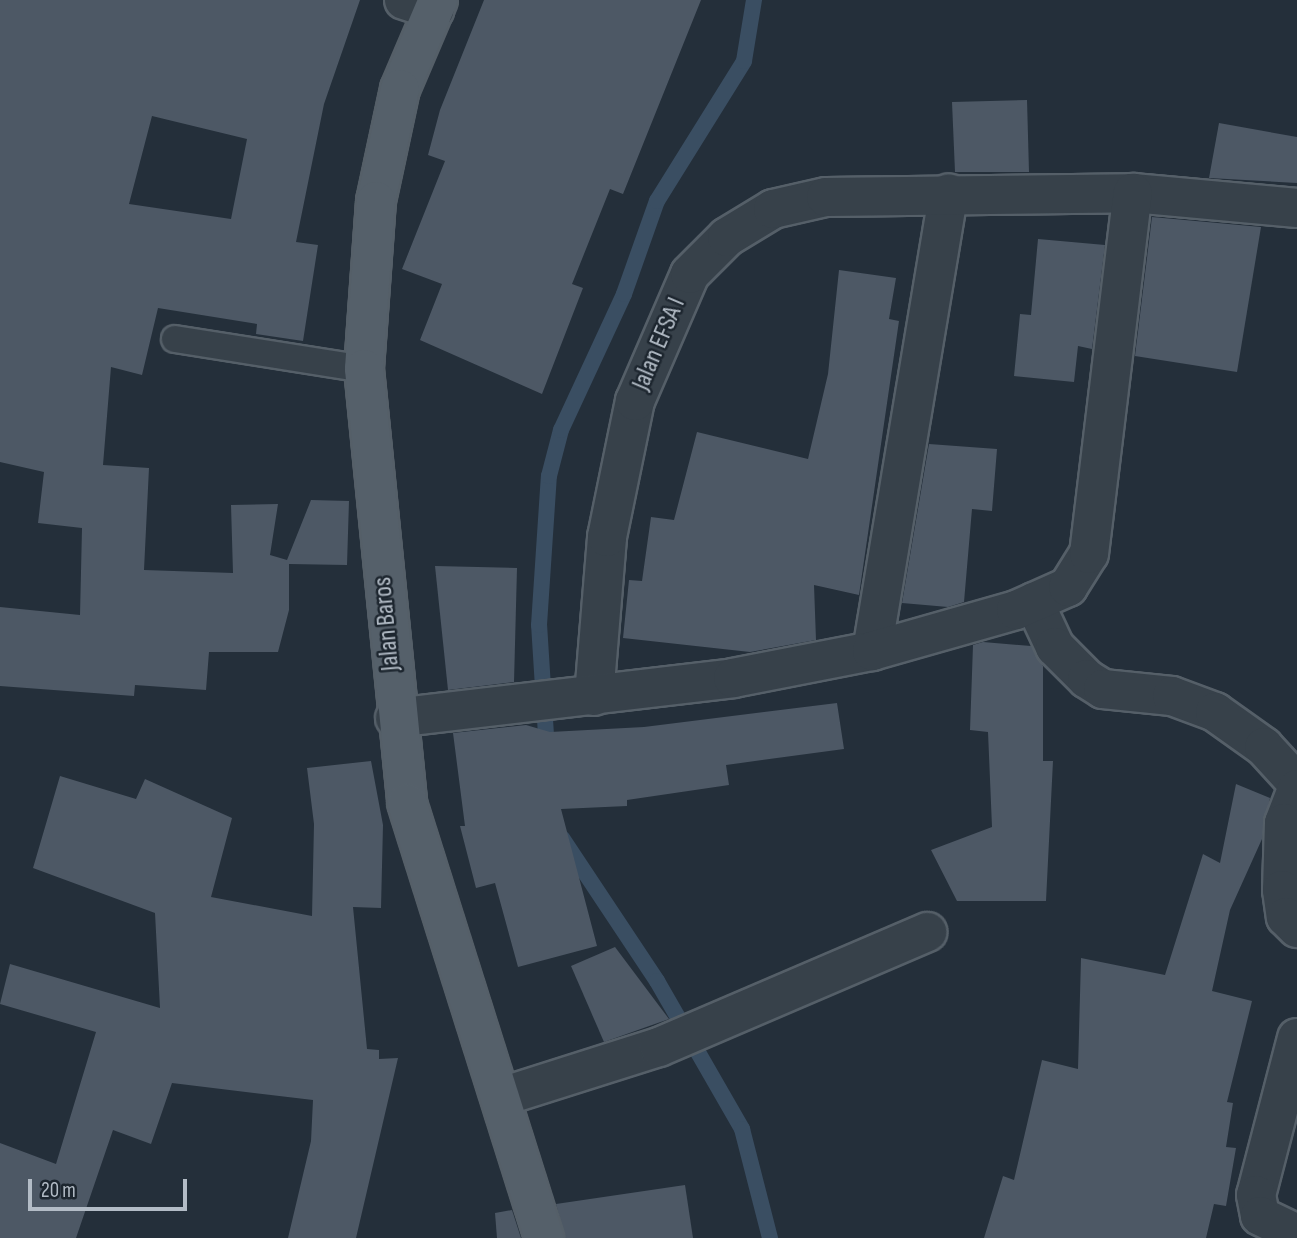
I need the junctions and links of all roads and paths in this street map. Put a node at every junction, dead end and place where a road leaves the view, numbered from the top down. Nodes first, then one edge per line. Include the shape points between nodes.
1 (425, 3) edge
2 (949, 193) junction
3 (1133, 193) junction
4 (1297, 208) edge
5 (175, 339) dead end
6 (365, 369) junction
7 (1034, 602) junction
8 (872, 651) junction
9 (585, 696) junction
10 (395, 718) junction
11 (1297, 783) edge
12 (1297, 789) edge
13 (1297, 928) edge
14 (927, 932) dead end
15 (1297, 1038) edge
16 (501, 1097) junction
17 (1297, 1234) edge
18 (544, 1238) edge

1 - 6 main road, Jalan Baros via 400,89 376,201
2 - 3 street, Jalan EFSA I
2 - 8 street
2 - 9 street, Jalan EFSA I via 826,198 773,209 727,237 691,274 635,401 607,537
3 - 4 street, Jalan EFSA I
3 - 7 street via 1089,554 1078,579
5 - 6 lane
6 - 10 main road, Jalan Baros
7 - 8 street
7 - 11 street via 1055,647 1087,679 1103,690 1172,696 1215,712 1265,747
8 - 9 street
9 - 10 street
10 - 16 main road, Jalan Baros via 407,803
12 - 13 street via 1284,823 1282,890 1286,917
14 - 16 street via 839,965 747,1011 659,1047
15 - 17 street via 1256,1195 1260,1216
16 - 18 main road, Jalan Baros

